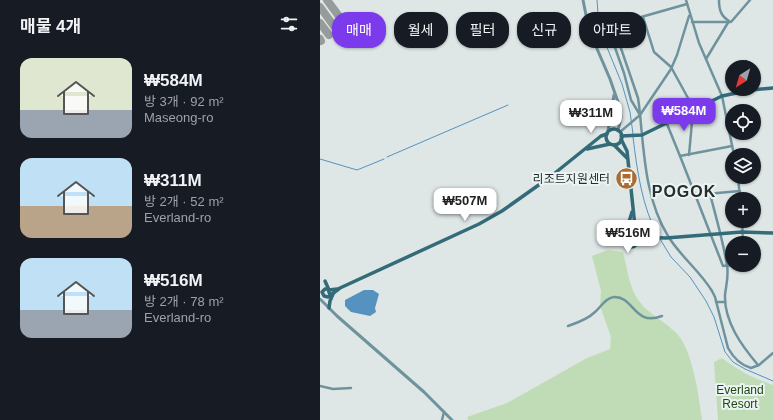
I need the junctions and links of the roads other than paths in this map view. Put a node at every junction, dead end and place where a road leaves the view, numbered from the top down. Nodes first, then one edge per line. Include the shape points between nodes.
1 (583, 0) edge
2 (686, 0) edge
3 (719, 0) edge
4 (750, 0) edge
5 (687, 4) junction
6 (690, 15) junction
7 (646, 16) edge
8 (692, 22) junction
9 (729, 22) junction
10 (646, 24) edge
11 (614, 48) edge
12 (621, 48) edge
13 (706, 60) junction
14 (671, 67) junction
15 (773, 88) edge
16 (761, 89) edge
17 (614, 95) junction
18 (725, 95) edge
19 (722, 96) junction
20 (693, 110) junction
21 (640, 114) junction
22 (666, 124) junction
23 (619, 131) junction
24 (608, 132) junction
25 (641, 135) junction
26 (621, 137) junction
27 (612, 144) junction
28 (732, 146) joint
29 (586, 149) junction
30 (689, 155) junction
31 (680, 156) junction
32 (627, 158) junction
33 (739, 184) edge
34 (740, 191) joint
35 (710, 194) junction
36 (695, 195) junction
37 (633, 209) junction
38 (742, 228) edge
39 (742, 232) junction
40 (773, 233) edge
41 (711, 234) junction
42 (720, 234) junction
43 (625, 235) junction
44 (637, 236) junction
45 (742, 236) edge
46 (652, 238) junction
47 (667, 238) junction
48 (637, 244) junction
49 (725, 257) edge
50 (725, 266) edge
51 (727, 272) edge
52 (325, 281) junction
53 (340, 288) junction
54 (329, 290) junction
55 (321, 295) edge
56 (330, 295) junction
57 (716, 302) junction
58 (725, 302) junction
59 (330, 308) junction
60 (662, 316) dead end
61 (568, 326) dead end
62 (773, 354) edge
63 (758, 365) junction
64 (320, 386) edge
65 (351, 388) dead end
66 (444, 411) junction
67 (442, 420) edge
68 (452, 420) edge

1 - 17 street via 589,30 610,79
2 - 5 street
3 - 9 street via 720,11
4 - 9 street via 734,20
5 - 6 street
5 - 7 street
6 - 8 street
6 - 14 street
8 - 9 street
8 - 13 street
9 - 13 street
10 - 14 street via 654,52
11 - 21 street via 631,100
12 - 21 street via 638,98
13 - 19 street
14 - 20 street
14 - 21 street
15 - 16 main road
17 - 23 street via 621,117
17 - 24 street
18 - 19 main road
19 - 20 main road
19 - 28 street
20 - 22 main road
20 - 30 street
21 - 23 street
21 - 25 street
22 - 25 main road
22 - 31 street
23 - 24 main road via 613,129
23 - 26 main road
24 - 27 main road via 607,140
24 - 29 main road
25 - 26 main road
25 - 47 street via 648,184
26 - 27 main road via 620,142
26 - 32 main road
27 - 29 main road
27 - 32 main road
28 - 30 street
29 - 53 main road via 502,211 479,224
30 - 31 street
31 - 36 street
32 - 37 main road
33 - 34 street
34 - 35 street
35 - 36 street
35 - 42 street
36 - 41 street
37 - 43 main road
37 - 44 main road
38 - 39 street
39 - 40 main road
39 - 42 main road
39 - 45 street
41 - 42 main road
41 - 47 main road
41 - 50 street
42 - 49 street
43 - 44 main road via 632,233
43 - 48 main road via 624,242 628,246 633,247
44 - 46 main road
44 - 48 main road
46 - 47 main road
46 - 48 main road
47 - 57 street via 710,287
51 - 58 street
52 - 53 main road via 332,287
52 - 54 main road
52 - 55 main road
53 - 54 main road
53 - 56 main road
53 - 59 main road via 331,297
54 - 55 main road via 325,289
54 - 56 main road
55 - 56 main road
55 - 59 street
56 - 59 street
57 - 58 street
57 - 63 street via 731,353 747,367
58 - 63 street via 727,315 735,332
59 - 66 street
60 - 61 street via 644,318 624,300 616,297 610,298 589,317
62 - 63 street
64 - 65 street via 333,389
66 - 67 street
66 - 68 street

